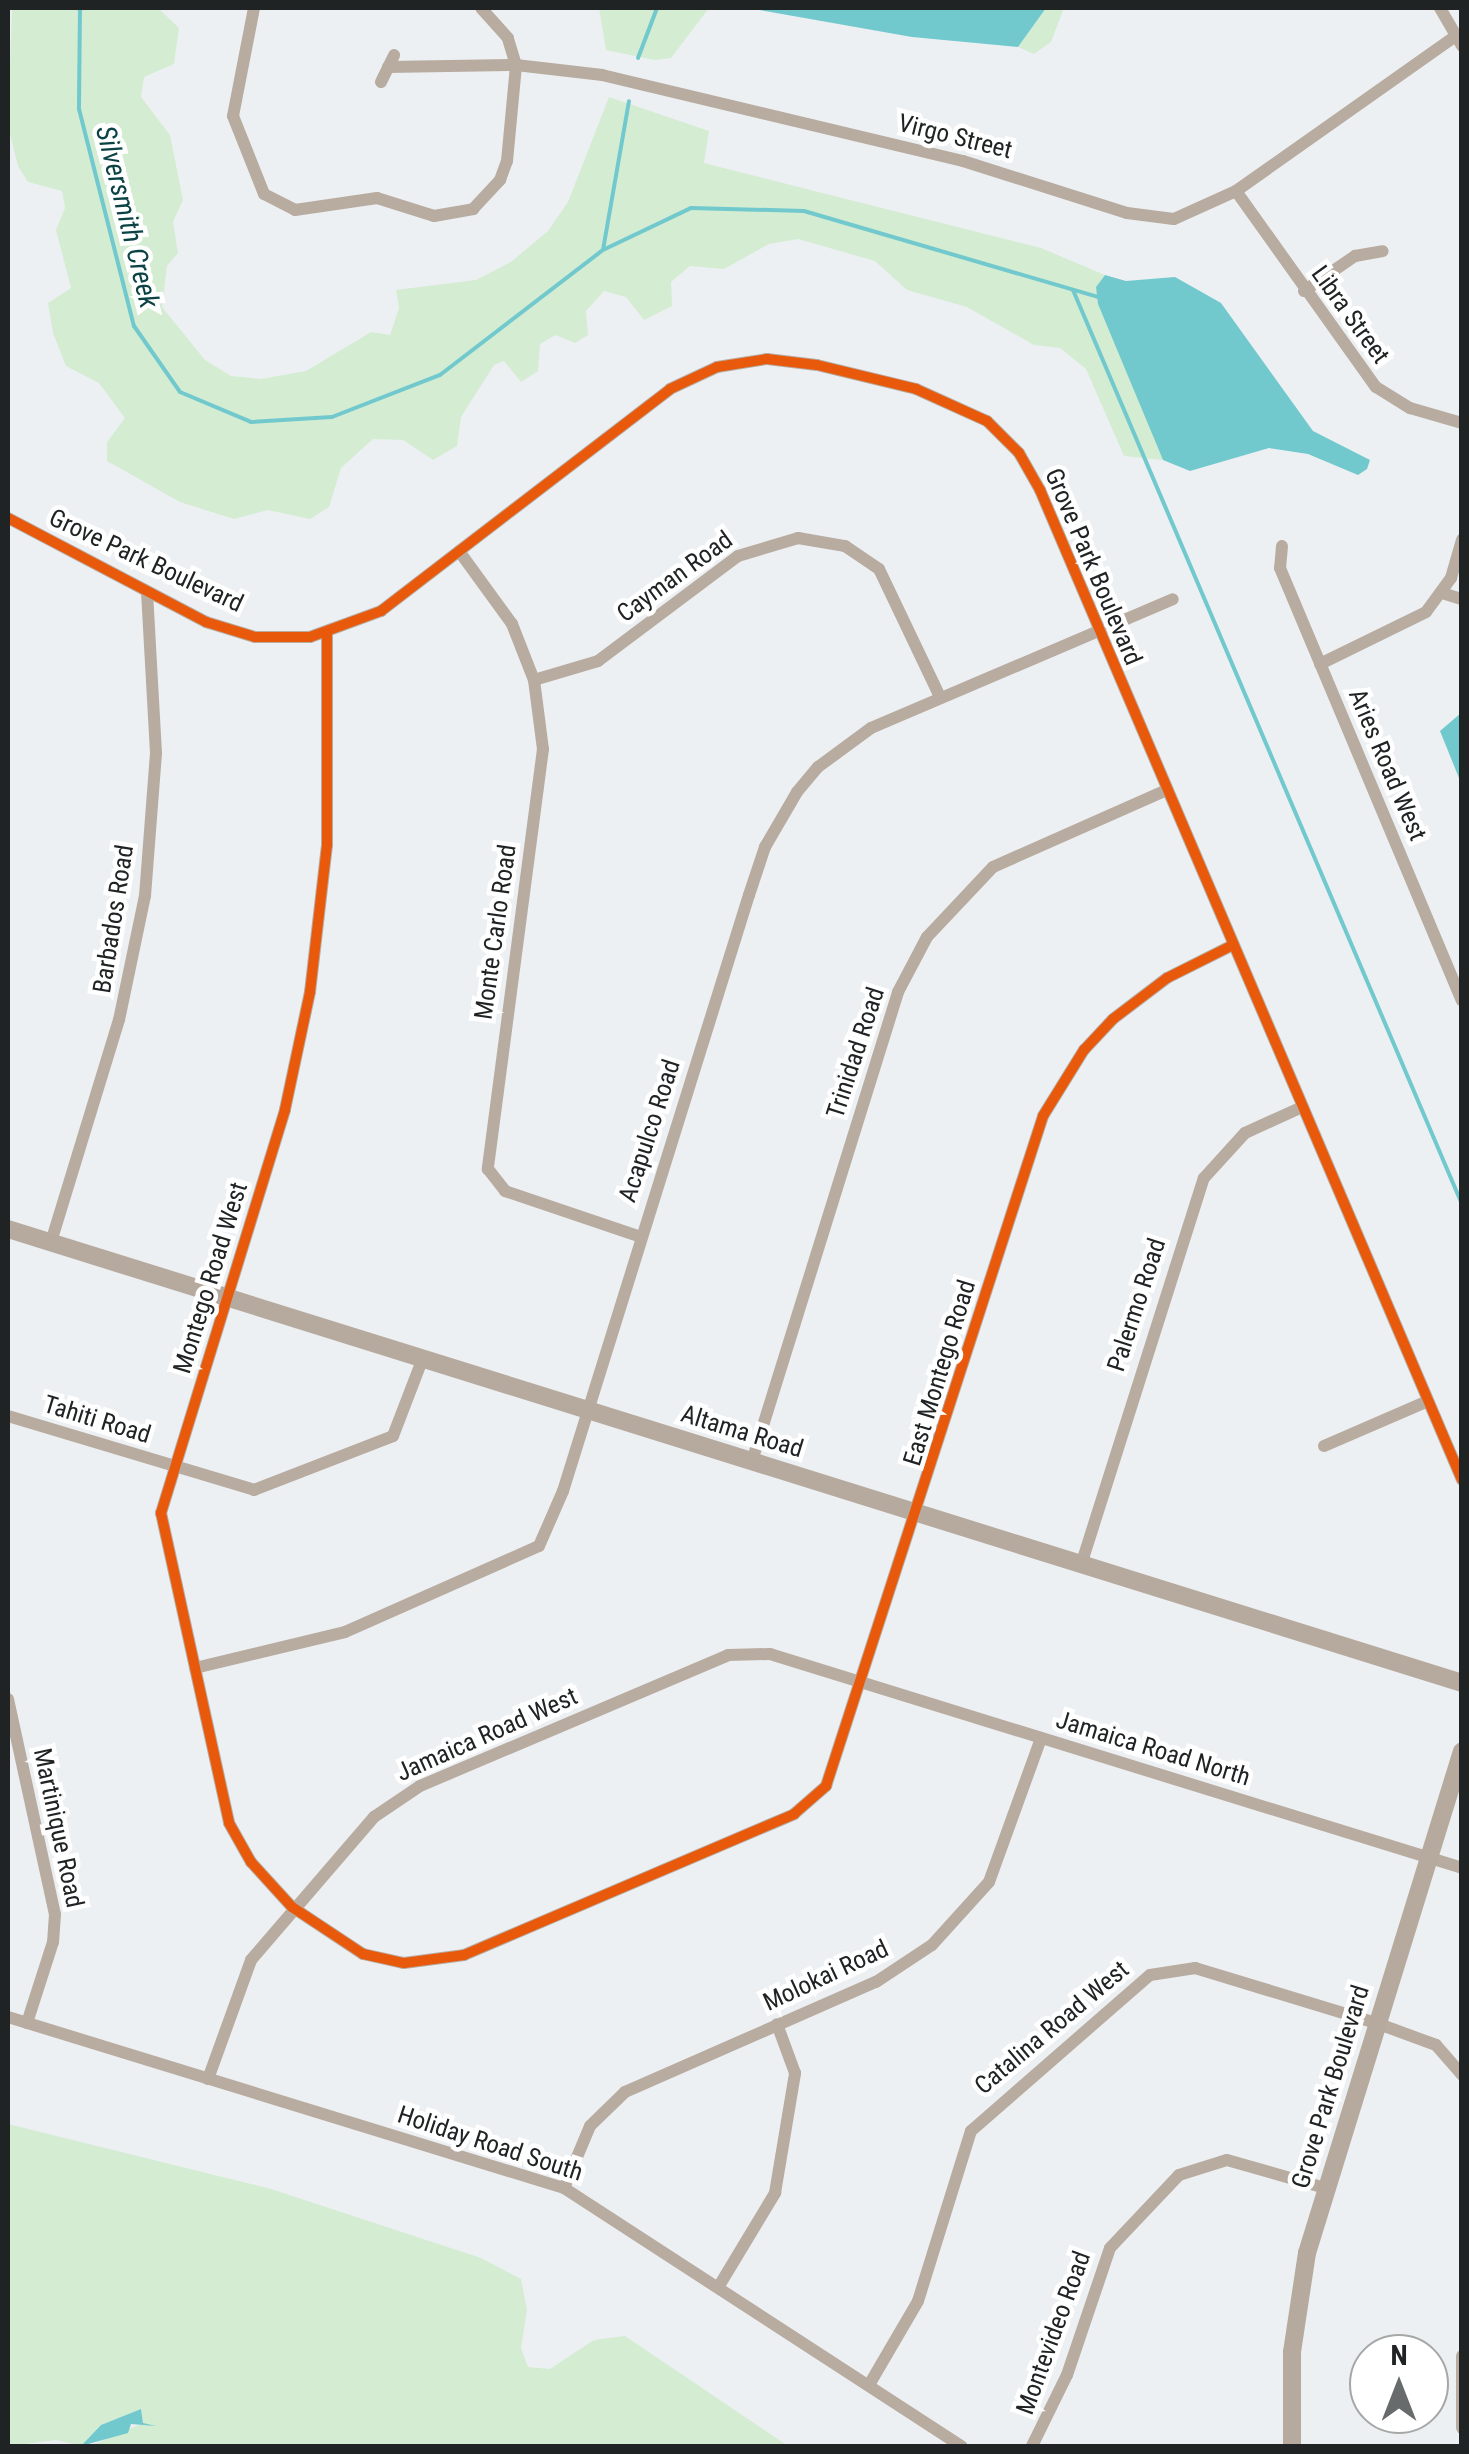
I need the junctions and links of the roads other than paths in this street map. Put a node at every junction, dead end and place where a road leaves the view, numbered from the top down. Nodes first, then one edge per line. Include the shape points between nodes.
1 (254, 8) edge
2 (481, 8) edge
3 (1440, 8) edge
4 (1459, 41) edge
5 (516, 65) junction
6 (381, 82) dead end
7 (1236, 192) junction
8 (1383, 251) dead end
9 (1304, 291) junction
10 (1462, 424) edge
11 (8, 518) edge
12 (1462, 540) edge
13 (1282, 546) dead end
14 (459, 551) junction
15 (147, 593) junction
16 (1442, 594) junction
17 (1173, 599) dead end
18 (1462, 599) edge
19 (1098, 629) junction
20 (327, 634) junction
21 (1320, 664) junction
22 (534, 680) junction
23 (940, 697) junction
24 (1168, 790) junction
25 (1233, 945) junction
26 (1456, 970) edge
27 (1462, 1000) edge
28 (1302, 1107) junction
29 (8, 1229) edge
30 (641, 1237) junction
31 (51, 1242) junction
32 (226, 1297) junction
33 (423, 1358) junction
34 (1428, 1402) junction
35 (588, 1410) junction
36 (8, 1416) edge
37 (1324, 1446) dead end
38 (752, 1461) junction
39 (173, 1468) junction
40 (1462, 1480) edge
41 (916, 1513) junction
42 (1081, 1565) junction
43 (195, 1668) junction
44 (864, 1683) junction
45 (1462, 1683) edge
46 (8, 1699) edge
47 (1041, 1738) junction
48 (1462, 1750) edge
49 (1428, 1858) junction
50 (1462, 1868) edge
51 (292, 1906) junction
52 (8, 2016) edge
53 (1376, 2022) junction
54 (27, 2023) junction
55 (776, 2024) junction
56 (1462, 2075) edge
57 (208, 2079) junction
58 (564, 2188) junction
59 (1325, 2188) junction
60 (719, 2286) junction
61 (1462, 2356) edge
62 (869, 2385) junction
63 (1462, 2428) edge
64 (962, 2446) edge
65 (1032, 2446) edge
66 (1292, 2446) edge

1 - 5 street via 233,102 256,180 276,203 296,210 376,198 434,216 473,209 494,188 507,160
2 - 5 street via 508,38
3 - 4 street
4 - 7 street, Virgo Street
5 - 6 street, Virgo Street via 391,61
5 - 7 street, Virgo Street via 602,74 944,156 1151,219 1200,212
7 - 9 street, Libra Street
8 - 9 street via 1356,256
9 - 10 street, Libra Street via 1376,388 1410,408
11 - 15 street, Grove Park Boulevard
12 - 16 street
13 - 21 street, Aries Road West via 1280,568
14 - 19 street, Grove Park Boulevard via 681,382 742,362 793,361 952,402 1004,436 1040,490
14 - 20 street, Grove Park Boulevard via 381,611
14 - 22 street, Monte Carlo Road via 512,624
15 - 20 street, Grove Park Boulevard via 255,637
15 - 31 street, Barbados Road via 156,753 140,924 119,1020
16 - 18 street
16 - 21 street via 1410,624
17 - 19 street, Acapulco Road
19 - 23 street, Acapulco Road
19 - 24 street, Grove Park Boulevard
20 - 32 street, Montego Road West via 326,845 310,992 284,1110
21 - 26 street, Aries Road West
22 - 23 street, Cayman Road via 598,661 738,556 798,538 846,546 879,569
22 - 30 street, Monte Carlo Road via 542,773 486,1159 506,1190
23 - 30 street, Acapulco Road via 848,742 818,767 780,818 749,895
24 - 25 street, Grove Park Boulevard
24 - 38 street, Trinidad Road via 993,867 927,937 898,992
25 - 28 street, Grove Park Boulevard
25 - 41 street, East Montego Road via 1152,988 1112,1019 1060,1084 1031,1148
26 - 27 street, Aries Road West
28 - 34 street, Grove Park Boulevard
28 - 42 street, Palermo Road via 1245,1132 1204,1178
29 - 31 street, Altama Road
30 - 35 street, Acapulco Road
31 - 32 street, Altama Road
32 - 33 street, Altama Road
32 - 39 street, Montego Road West
33 - 35 street, Altama Road
33 - 39 street, Tahiti Road via 402,1424 379,1446 254,1490
34 - 37 street
34 - 40 street, Grove Park Boulevard
35 - 38 street, Altama Road
35 - 43 street, Acapulco Road via 539,1546 345,1632
36 - 39 street, Tahiti Road
38 - 41 street, Altama Road
39 - 43 street, Montego Road West via 162,1526
41 - 42 street, Altama Road
41 - 44 street, East Montego Road
42 - 45 street, Altama Road
43 - 51 street, Montego Road West via 229,1823 251,1862
44 - 47 street, Jamaica Road North
44 - 51 street, Jamaica Road West via 770,1654 728,1655 396,1799
44 - 51 street, East Montego Road via 837,1765 803,1808 464,1955 425,1963 382,1960 346,1946
46 - 54 street, Martinique Road via 55,1914 53,1942
47 - 49 street, Jamaica Road North
47 - 55 street, Molokai Road via 1003,1854 965,1912 907,1964
48 - 49 street, Grove Park Boulevard
49 - 50 street, Jamaica Road North
49 - 53 street, Grove Park Boulevard
51 - 57 street, Jamaica Road West via 244,1973
52 - 54 street, Holiday Road South
53 - 56 street, Catalina Road West via 1436,2045
53 - 59 street, Grove Park Boulevard
53 - 62 street, Catalina Road West via 1195,1968 1150,1976 971,2131 918,2302
54 - 57 street, Holiday Road South
55 - 58 street, Molokai Road via 625,2092 590,2126
55 - 60 street via 794,2073 775,2193
57 - 58 street, Holiday Road South
58 - 60 street, Holiday Road South
59 - 65 street, Montevideo Road via 1227,2160 1179,2175 1110,2248 1067,2375
59 - 66 street, Grove Park Boulevard via 1296,2312
60 - 62 street, Holiday Road South
61 - 63 street
62 - 64 street, Holiday Road South

